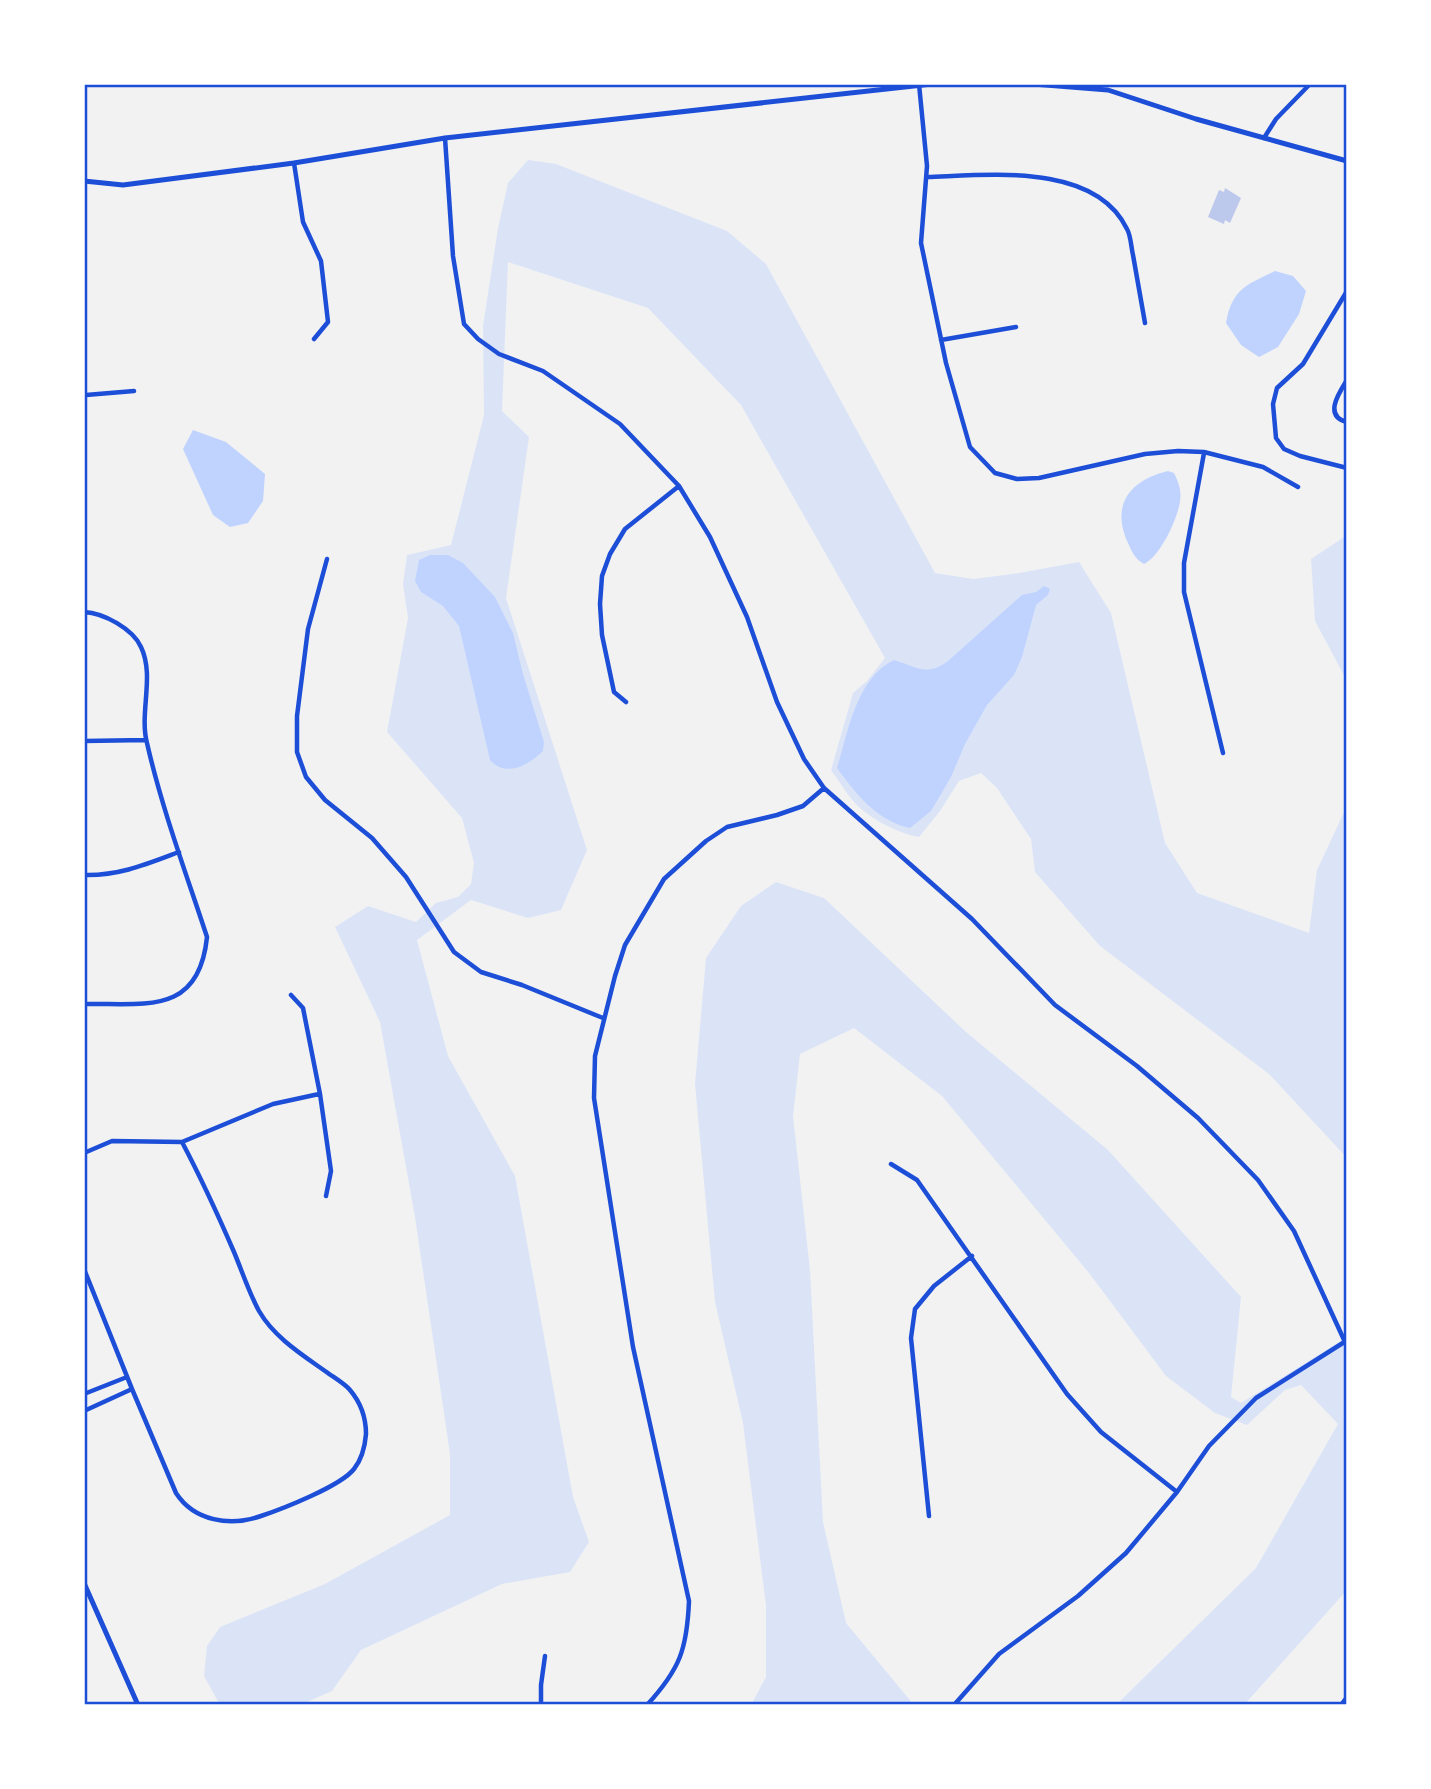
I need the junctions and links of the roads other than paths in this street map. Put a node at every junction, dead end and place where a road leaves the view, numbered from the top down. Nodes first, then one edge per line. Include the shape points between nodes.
1 (932, 84) edge
2 (1032, 84) edge
3 (1310, 84) edge
4 (919, 85) edge
5 (1110, 87) edge
6 (445, 138) junction
7 (1264, 138) junction
8 (1347, 161) edge
9 (294, 163) junction
10 (926, 177) junction
11 (84, 181) edge
12 (1347, 291) edge
13 (1145, 323) dead end
14 (1016, 327) dead end
15 (314, 339) dead end
16 (941, 340) junction
17 (1347, 380) edge
18 (134, 391) dead end
19 (86, 395) dead end
20 (1347, 422) edge
21 (1204, 452) junction
22 (1347, 468) edge
23 (679, 486) junction
24 (1298, 487) dead end
25 (327, 559) dead end
26 (84, 612) edge
27 (626, 702) dead end
28 (146, 740) junction
29 (84, 741) edge
30 (1223, 753) dead end
31 (824, 788) junction
32 (179, 852) junction
33 (84, 875) edge
34 (291, 995) dead end
35 (84, 1004) edge
36 (603, 1018) junction
37 (320, 1094) junction
38 (182, 1142) junction
39 (84, 1153) edge
40 (891, 1164) dead end
41 (326, 1196) dead end
42 (972, 1256) junction
43 (84, 1269) edge
44 (1346, 1341) edge
45 (127, 1377) junction
46 (132, 1390) junction
47 (84, 1394) edge
48 (84, 1411) edge
49 (1177, 1492) junction
50 (929, 1516) dead end
51 (84, 1583) edge
52 (545, 1656) dead end
53 (1347, 1696) edge
54 (138, 1705) edge
55 (541, 1705) edge
56 (647, 1705) edge
57 (954, 1705) edge
58 (1341, 1705) edge

1 - 4 street
2 - 5 street
3 - 7 street
4 - 6 street
4 - 10 street
5 - 7 street
6 - 9 street
6 - 23 street via 453,256 464,324 499,354 543,371 620,424
7 - 8 street
9 - 11 street via 123,185
9 - 15 street via 303,222 321,261 328,322
10 - 13 street via 1048,178 1080,186 1110,204 1128,230
10 - 16 street via 921,243
12 - 22 street via 1303,364 1277,388 1273,404 1276,438 1284,449
14 - 16 street
16 - 21 street via 970,447 995,473 1017,479 1040,478 1145,454
17 - 20 street via 1334,400 1335,413
18 - 19 street
21 - 24 street via 1262,467
21 - 30 street via 1184,563 1184,592
23 - 27 street via 625,529 602,576 603,635 614,692
23 - 31 street via 710,537 747,617 777,702 804,759
25 - 36 street via 308,629 298,716 297,752 306,777 325,800 372,838 406,877 454,951 481,971
26 - 28 street via 123,627 143,649
28 - 29 street
28 - 32 street
31 - 36 street via 803,806 727,827 664,879 625,945
31 - 44 street via 972,919 1055,1005 1198,1118 1258,1180 1294,1231
32 - 33 street via 122,873
32 - 35 street via 207,937 199,972 188,989 171,999
34 - 37 street via 303,1008
36 - 56 street via 595,1056 594,1098 633,1347 689,1601 687,1636 678,1663
37 - 38 street via 273,1104
37 - 41 street via 331,1171
38 - 39 street via 112,1141
38 - 46 street via 260,1312 282,1339 350,1390 359,1403 366,1420 362,1456 342,1480 286,1508 242,1521 211,1520 184,1505 176,1493
40 - 42 street via 918,1180
42 - 49 street via 1067,1394 1101,1432
42 - 50 street via 934,1286 915,1309 911,1338
43 - 45 street
44 - 49 street via 1256,1398 1209,1446
45 - 46 street
45 - 47 street
46 - 48 street
49 - 57 street via 1125,1553 1078,1596 999,1654
51 - 54 street
52 - 55 street
53 - 58 street

